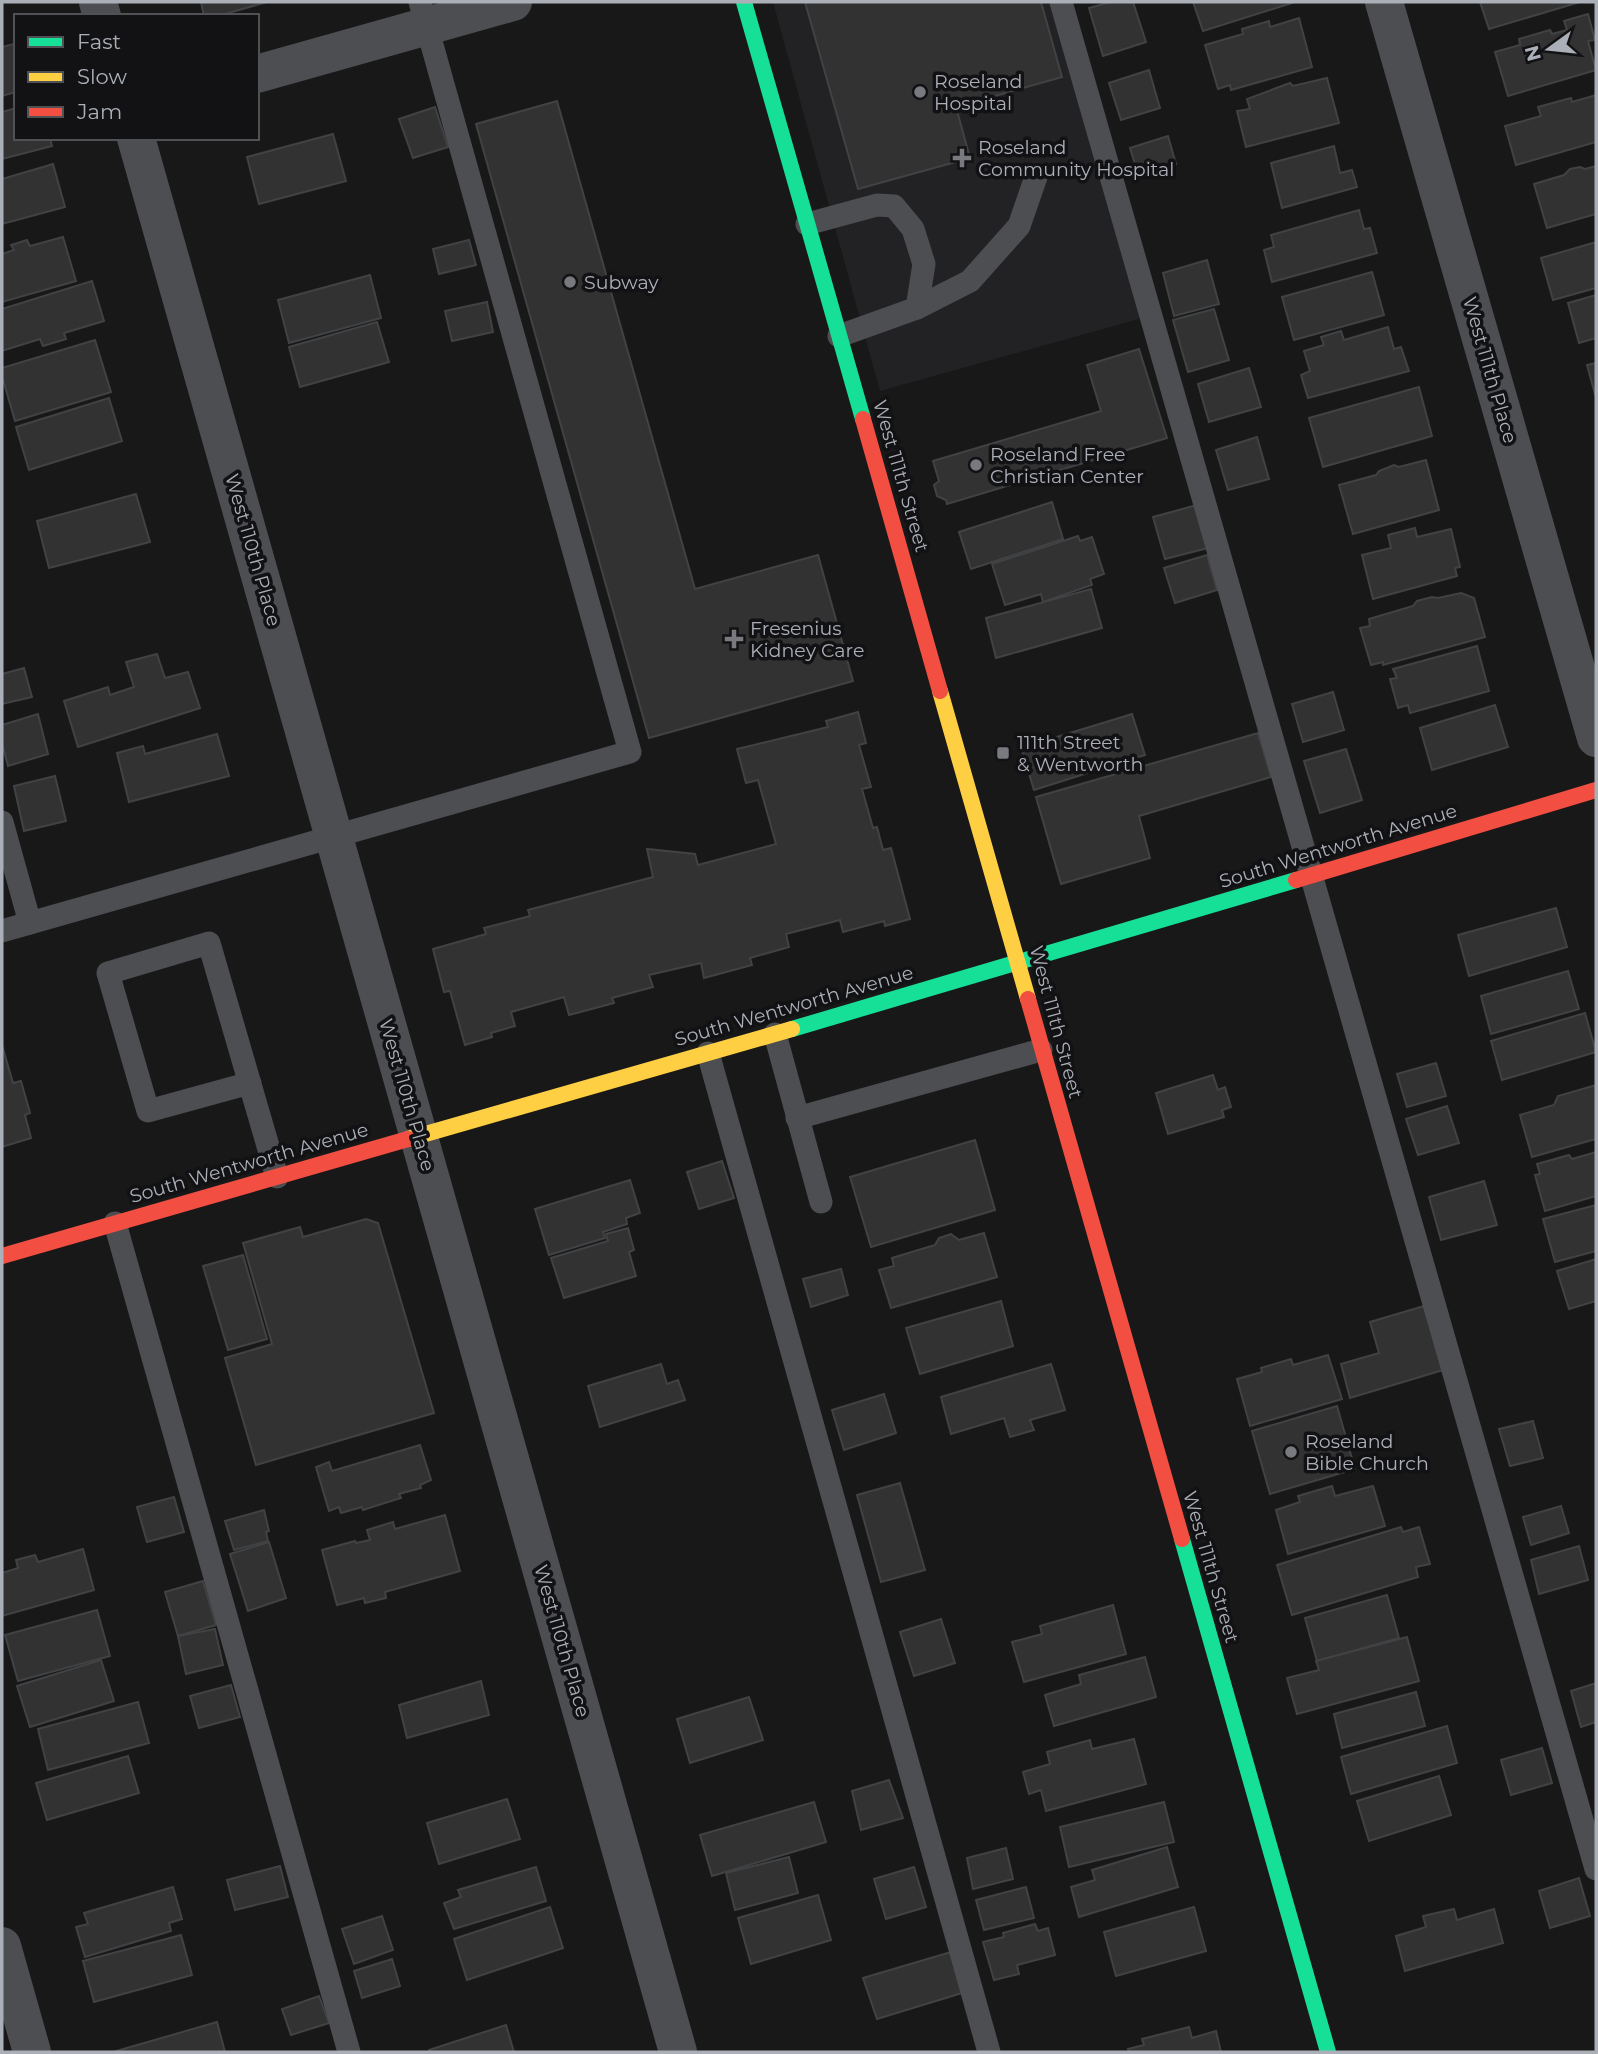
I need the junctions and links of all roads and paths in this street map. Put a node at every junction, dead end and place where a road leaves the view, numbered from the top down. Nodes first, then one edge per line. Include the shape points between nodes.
1 (513, 2) edge
2 (744, 2) edge
3 (1061, 2) edge
4 (1384, 2) edge
5 (423, 14) edge
6 (259, 73) edge
7 (137, 140) edge
8 (1037, 174) dead end
9 (807, 224) junction
10 (917, 308) junction
11 (839, 337) junction
12 (1596, 738) edge
13 (1596, 790) edge
14 (2, 822) edge
15 (334, 836) junction
16 (1311, 876) junction
17 (30, 923) junction
18 (2, 931) edge
19 (1018, 964) junction
20 (775, 1034) junction
21 (1041, 1050) junction
22 (708, 1053) junction
23 (250, 1083) junction
24 (797, 1118) junction
25 (419, 1136) junction
26 (277, 1177) junction
27 (821, 1202) dead end
28 (115, 1223) junction
29 (2, 1256) edge
30 (1596, 1869) edge
31 (2, 1945) edge
32 (32, 2052) edge
33 (349, 2052) edge
34 (678, 2052) edge
35 (989, 2052) edge
36 (1328, 2052) edge

1 - 5 street
2 - 9 main road, West 111th Street
3 - 16 lane
4 - 12 street, West 111th Place
5 - 6 street
5 - 15 lane via 630,752
7 - 15 street, West 110th Place
8 - 10 lane via 1018,226 970,281
9 - 10 lane via 877,205 894,205 913,229 924,264
9 - 11 main road, West 111th Street
10 - 11 lane
11 - 19 main road, West 111th Street
13 - 16 main road, South Wentworth Avenue
14 - 17 lane
15 - 17 lane
15 - 25 street, West 110th Place
16 - 19 main road, South Wentworth Avenue
16 - 30 lane
17 - 18 lane
19 - 20 main road, South Wentworth Avenue
19 - 21 main road, West 111th Street
20 - 22 main road, South Wentworth Avenue
20 - 24 lane
21 - 24 lane
21 - 36 main road, West 111th Street
22 - 25 main road, South Wentworth Avenue
22 - 35 lane
23 - 23 lane via 209,943 108,973 148,1111
23 - 26 lane
24 - 27 lane
25 - 26 main road, South Wentworth Avenue
25 - 34 street, West 110th Place
26 - 28 main road, South Wentworth Avenue
28 - 29 main road, South Wentworth Avenue
28 - 33 lane
31 - 32 street

